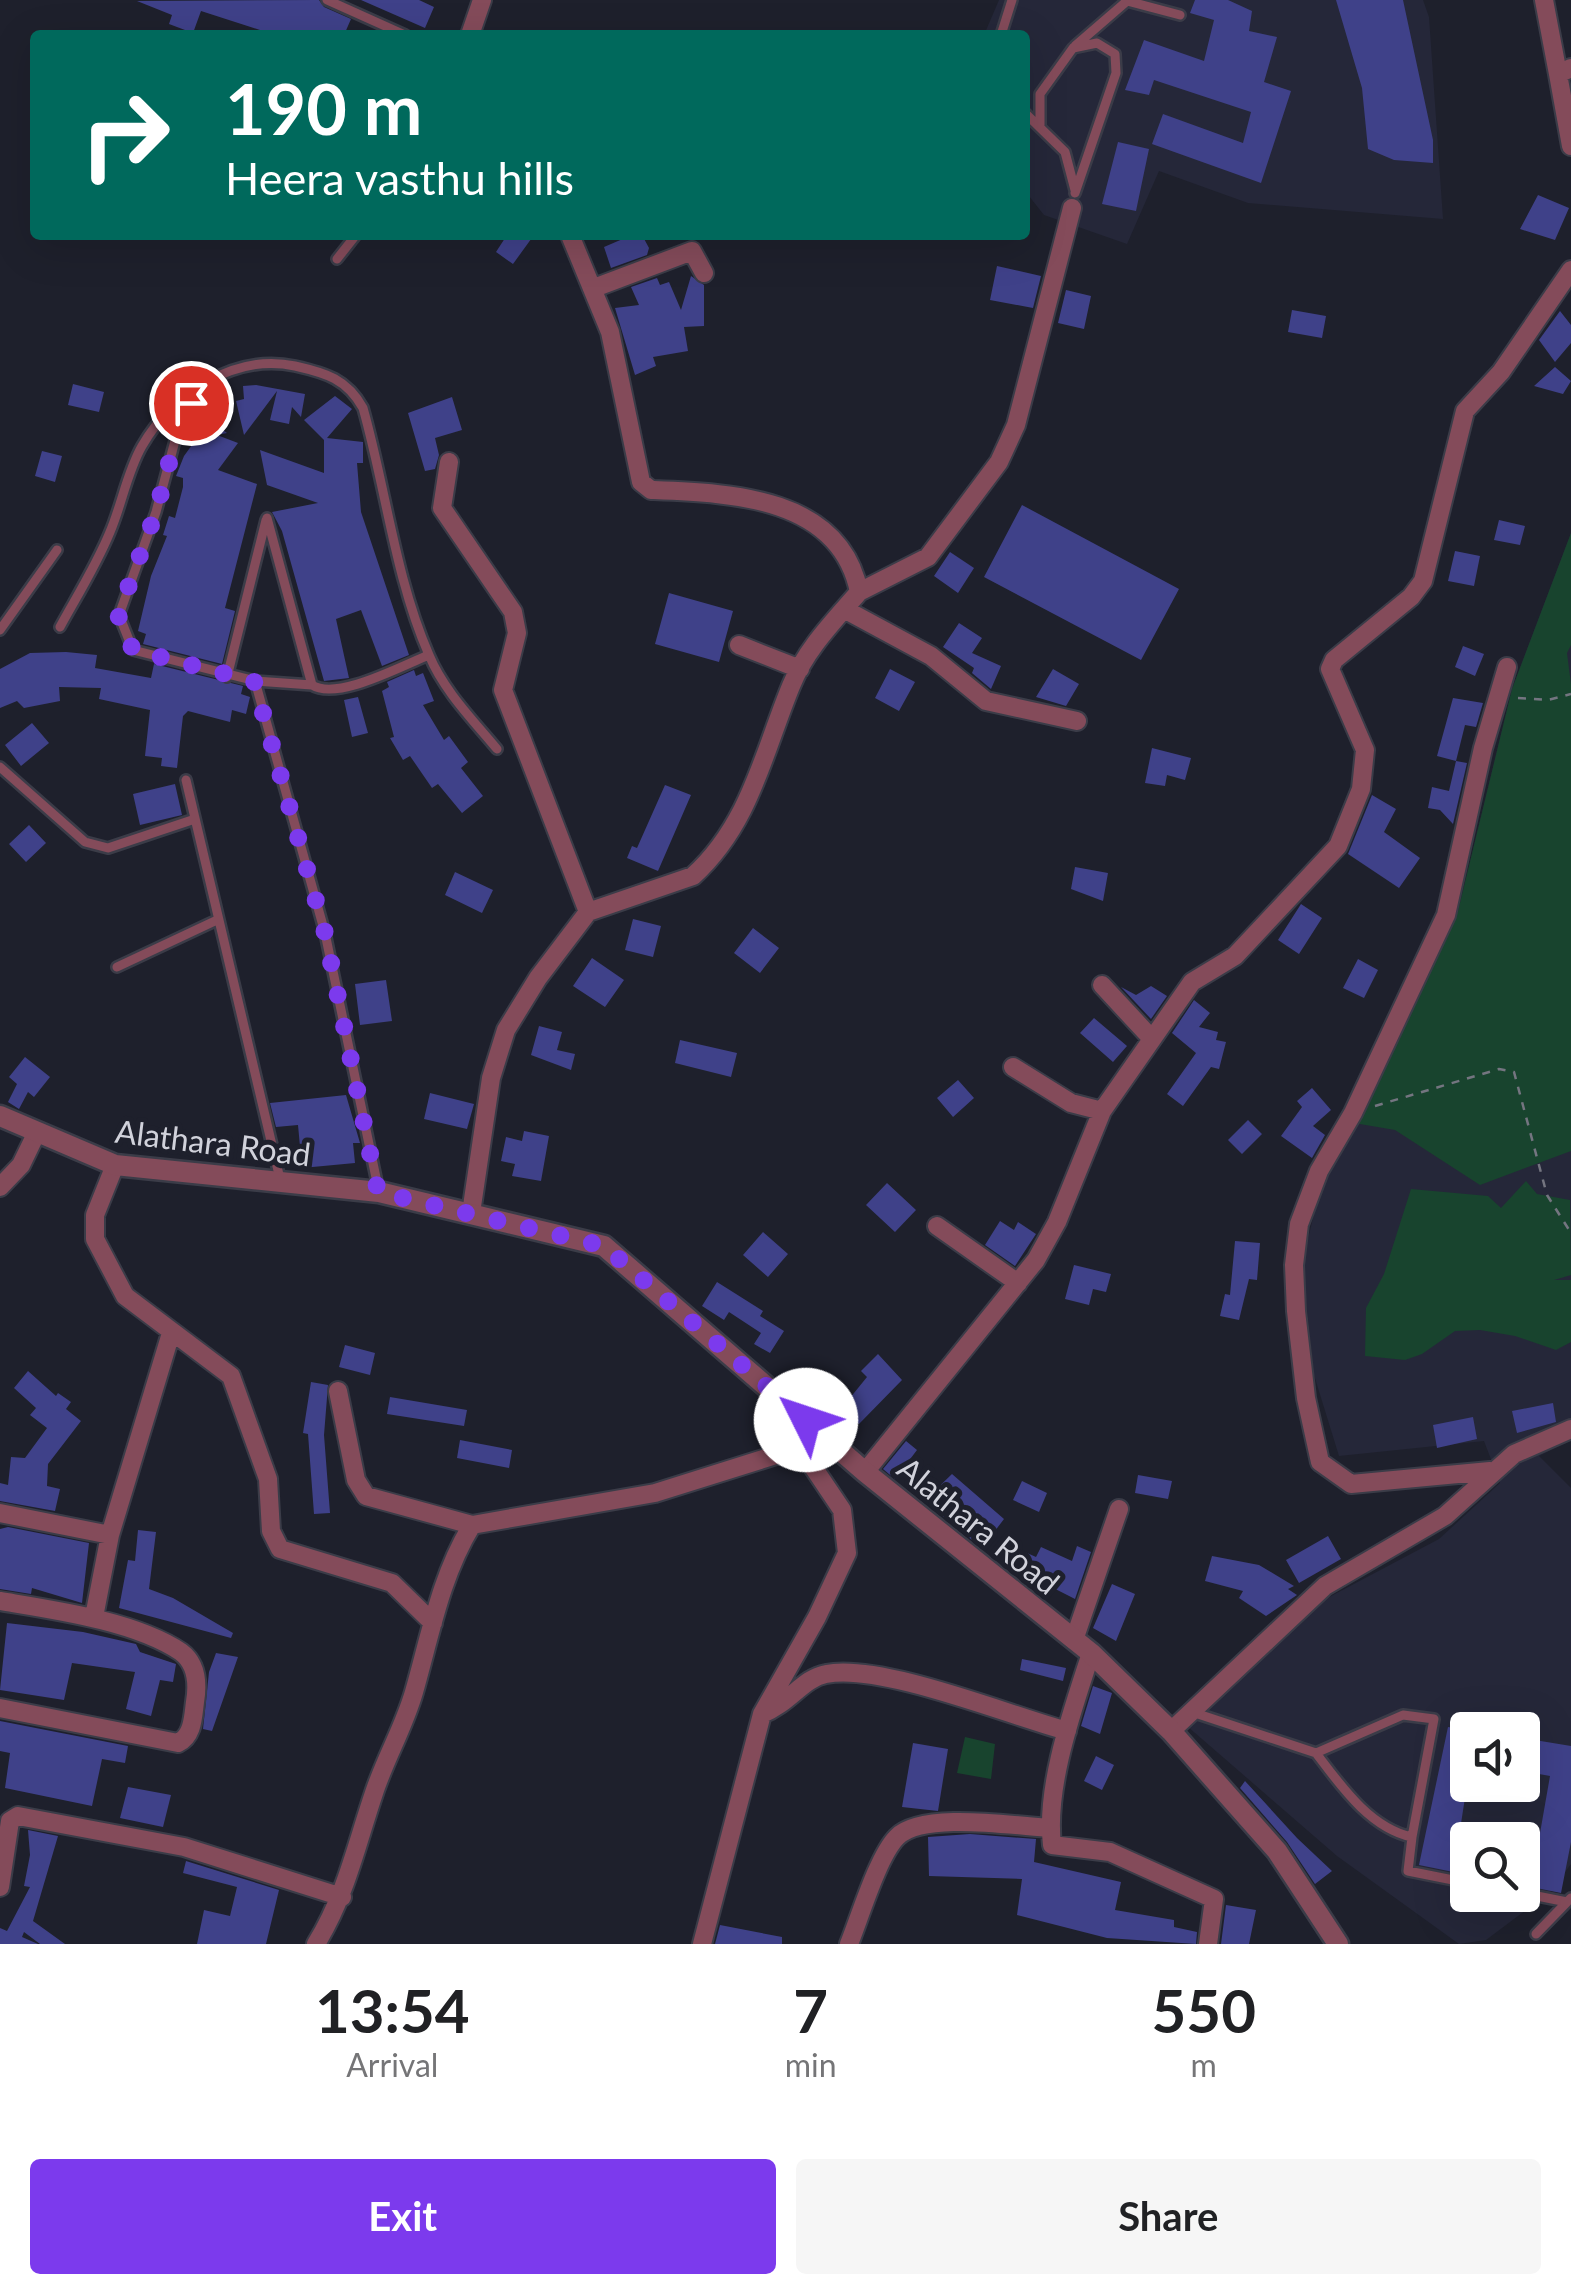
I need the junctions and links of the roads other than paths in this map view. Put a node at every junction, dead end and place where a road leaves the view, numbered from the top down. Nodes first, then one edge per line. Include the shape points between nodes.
1 (327, 0) edge
2 (482, 0) edge
3 (1012, 0) edge
4 (1544, 0) edge
5 (1180, 15) dead end
6 (394, 30) edge
7 (472, 30) edge
8 (1002, 30) edge
9 (1073, 48) junction
10 (1565, 71) edge
11 (1030, 117) edge
12 (1040, 124) junction
13 (1571, 146) edge
14 (1074, 200) junction
15 (352, 240) edge
16 (572, 240) edge
17 (337, 259) dead end
18 (1571, 270) edge
19 (704, 273) dead end
20 (594, 288) junction
21 (202, 384) junction
22 (450, 462) dead end
23 (57, 550) dead end
24 (859, 592) junction
25 (844, 609) junction
26 (60, 627) dead end
27 (0, 630) edge
28 (740, 645) dead end
29 (429, 655) junction
30 (1507, 667) dead end
31 (800, 669) junction
32 (227, 677) junction
33 (254, 681) junction
34 (312, 685) junction
35 (1077, 722) dead end
36 (497, 749) dead end
37 (0, 767) edge
38 (186, 780) dead end
39 (194, 819) junction
40 (588, 912) junction
41 (218, 920) junction
42 (117, 967) dead end
43 (1102, 985) dead end
44 (1152, 1040) junction
45 (1013, 1067) dead end
46 (1102, 1111) junction
47 (0, 1116) edge
48 (36, 1134) junction
49 (115, 1166) junction
50 (280, 1182) junction
51 (0, 1187) edge
52 (378, 1192) junction
53 (472, 1213) junction
54 (937, 1226) dead end
55 (1018, 1283) junction
56 (171, 1332) junction
57 (338, 1391) dead end
58 (1571, 1430) edge
59 (865, 1472) junction
60 (1490, 1472) junction
61 (1119, 1509) dead end
62 (0, 1513) edge
63 (472, 1524) junction
64 (110, 1535) junction
65 (0, 1600) edge
66 (94, 1616) junction
67 (433, 1623) junction
68 (1082, 1647) junction
69 (0, 1708) edge
70 (1190, 1711) junction
71 (762, 1714) junction
72 (1066, 1730) junction
73 (1171, 1731) junction
74 (1316, 1753) junction
75 (1050, 1828) junction
76 (1412, 1838) junction
77 (1450, 1879) edge
78 (0, 1887) edge
79 (1540, 1896) edge
80 (342, 1897) junction
81 (1569, 1900) edge
82 (1536, 1934) dead end
83 (316, 1944) edge
84 (702, 1944) edge
85 (849, 1944) edge
86 (1208, 1944) edge
87 (1338, 1944) edge

1 - 6 lane
2 - 7 street
3 - 8 lane
4 - 10 street
5 - 9 lane via 1127,1
9 - 12 lane via 1040,94
9 - 14 lane via 1096,43 1115,54 1116,72
10 - 13 street
11 - 12 lane
12 - 14 lane via 1065,152
14 - 24 street via 1016,426 999,462 928,557
15 - 17 lane
16 - 20 street
18 - 44 street via 1501,372 1465,410 1424,580 1334,660 1330,670 1365,750 1361,789 1338,846 1235,956 1192,982
19 - 20 street via 692,251
20 - 24 street via 627,400 641,482 651,490 756,497 796,512 842,549
21 - 26 lane via 140,449 110,534
21 - 29 lane via 240,367 281,363 328,374 353,388
21 - 32 lane via 180,422 118,615 133,650
22 - 40 street via 442,508 513,612 517,633 503,690
23 - 27 lane
24 - 25 street
25 - 31 street
25 - 35 street via 930,656 986,701
28 - 31 street
29 - 34 lane via 338,690
29 - 36 lane
30 - 60 street via 1446,915 1319,1171 1299,1224 1294,1264 1306,1398 1320,1462 1351,1484
31 - 40 street via 752,794 705,864 693,876
32 - 33 lane
32 - 34 lane via 266,518
33 - 34 lane
33 - 52 lane via 325,933
37 - 39 lane via 85,842 108,848
38 - 39 lane
39 - 41 lane
40 - 53 street via 506,1030 490,1078
41 - 42 lane
41 - 50 lane
43 - 44 street
44 - 46 street
45 - 46 street via 1071,1103
46 - 55 street via 1057,1222
47 - 48 street, Alathara Road
48 - 49 street, Alathara Road
48 - 51 street
49 - 50 street, Alathara Road
49 - 56 street via 94,1215 96,1238 126,1296
50 - 52 street, Alathara Road
52 - 53 street, Alathara Road
53 - 59 street, Alathara Road via 604,1246
54 - 55 street
55 - 59 street
56 - 64 street
56 - 67 street via 232,1376 268,1479 271,1531 280,1549 392,1584
57 - 63 street via 356,1480 366,1496
58 - 60 street
59 - 68 street, Alathara Road
60 - 70 street via 1445,1516 1325,1586
61 - 68 street
62 - 64 street
63 - 67 street
63 - 71 street via 655,1492 776,1456 805,1456 842,1510 848,1553
64 - 66 street
65 - 66 street
66 - 69 street via 188,1660 198,1688 185,1740
67 - 80 street
68 - 72 street
68 - 73 street, Alathara Road
70 - 73 street
70 - 74 lane
71 - 72 street via 786,1705 808,1680 856,1672
71 - 84 street
72 - 75 street
73 - 87 street, Alathara Road via 1277,1851
74 - 76 lane via 1391,1833
74 - 76 lane via 1403,1715 1434,1719
75 - 85 street via 934,1822 911,1827 895,1838
75 - 86 street via 1052,1845 1110,1852 1214,1899
76 - 77 lane via 1408,1871
78 - 80 street via 6,1835 18,1816 184,1847
79 - 81 lane
80 - 83 street
81 - 82 lane

